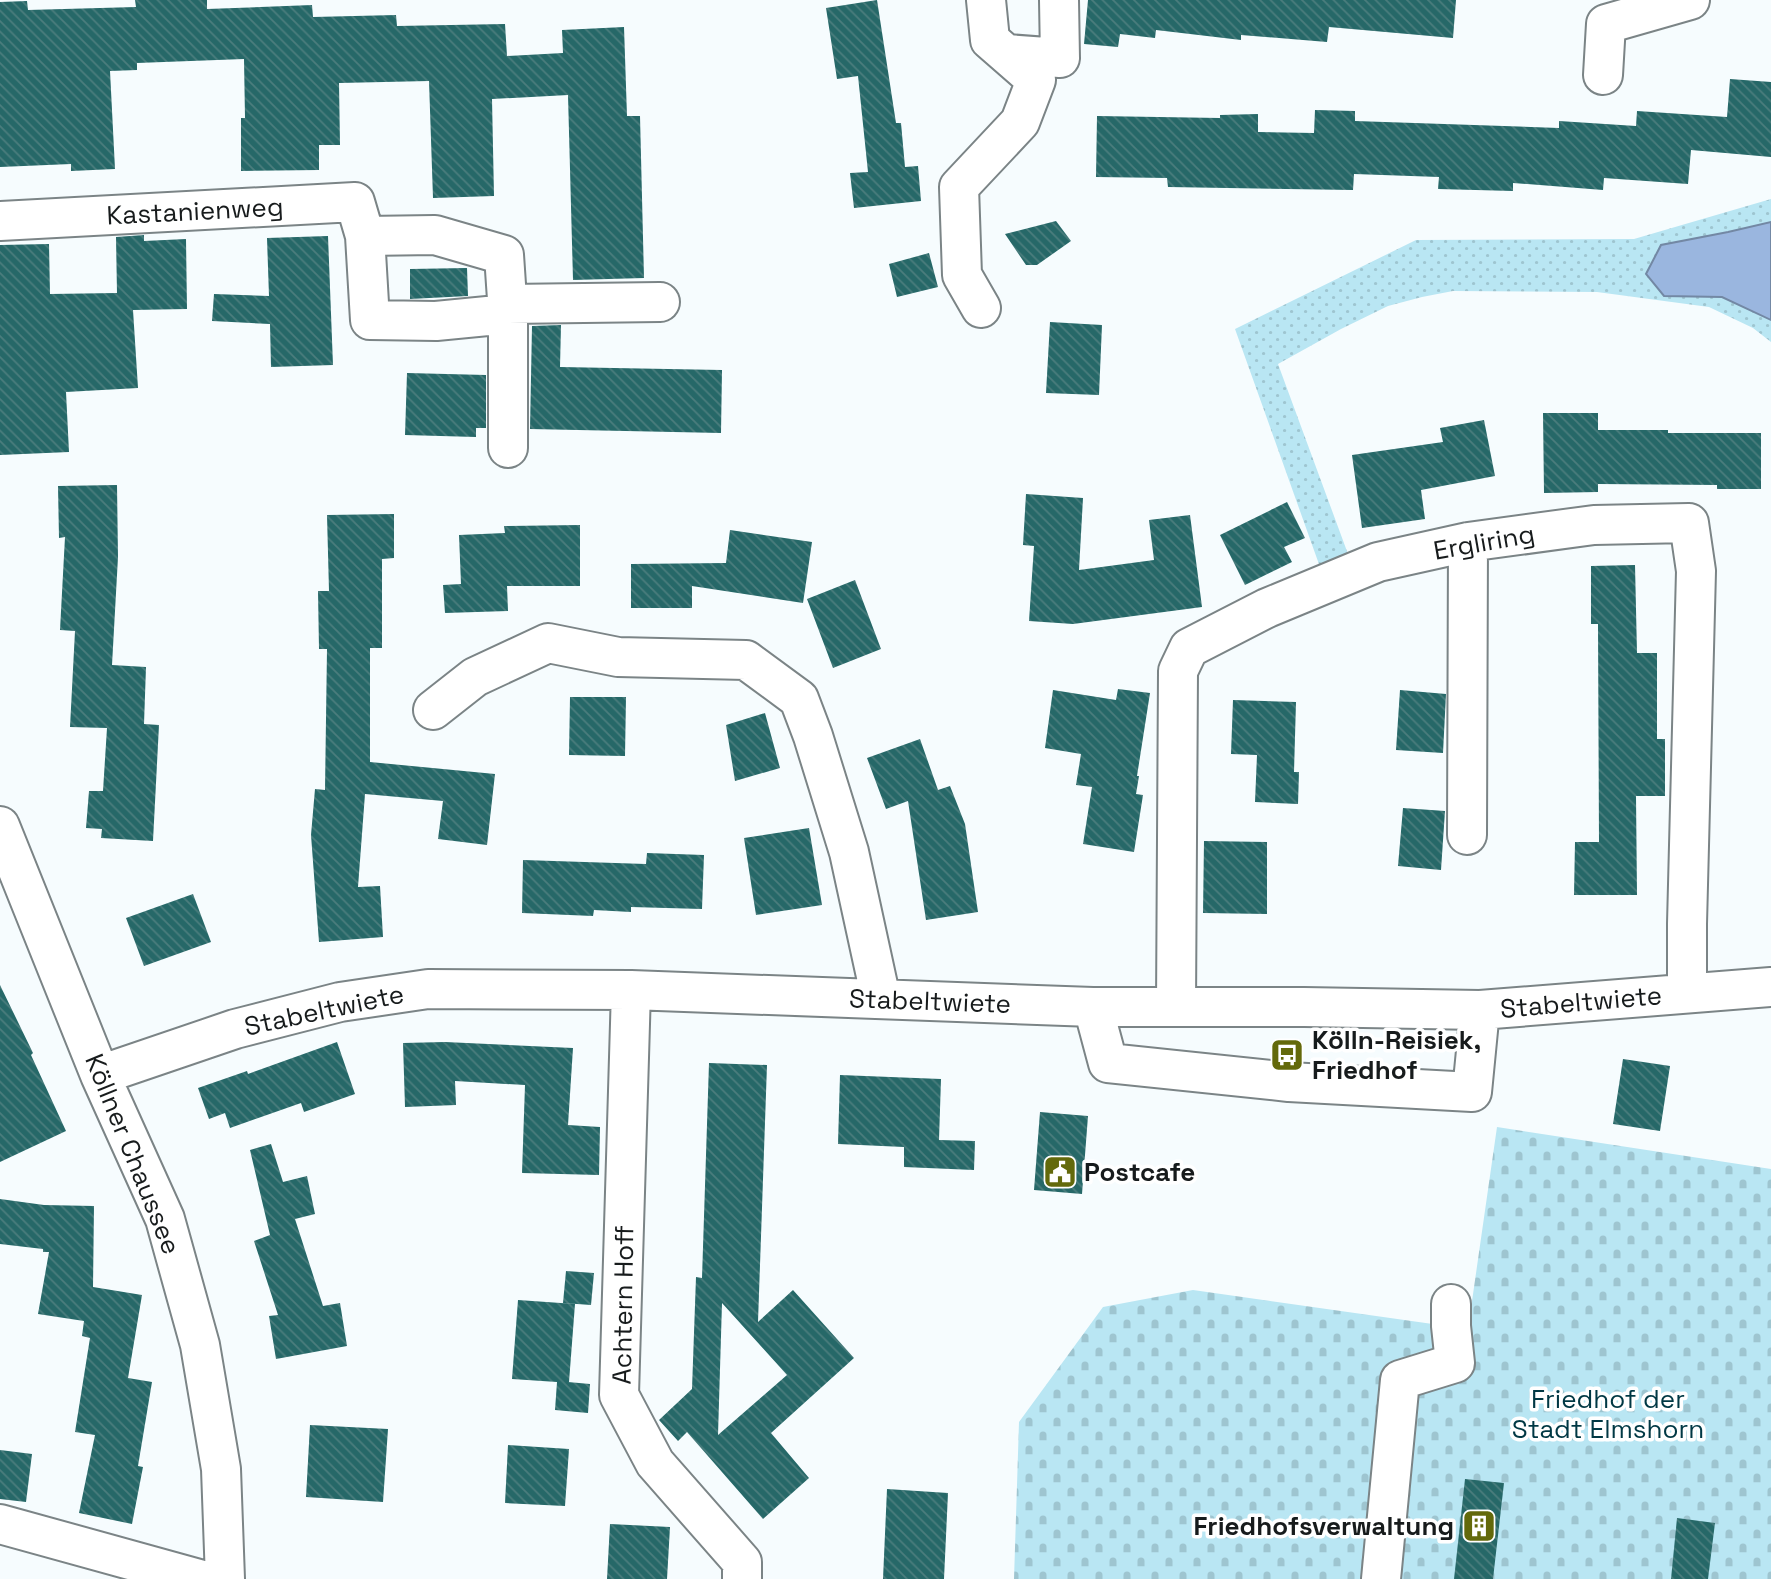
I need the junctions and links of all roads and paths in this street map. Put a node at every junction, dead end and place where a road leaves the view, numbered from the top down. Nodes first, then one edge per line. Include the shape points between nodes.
1 (986, 0) edge
2 (1059, 0) edge
3 (1690, 0) edge
4 (1006, 54) junction
5 (1603, 75) dead end
6 (0, 221) edge
7 (365, 236) junction
8 (660, 302) dead end
9 (981, 308) dead end
10 (508, 309) junction
11 (508, 448) dead end
12 (1468, 542) junction
13 (433, 710) dead end
14 (0, 826) edge
15 (1467, 835) dead end
16 (1771, 986) edge
17 (631, 990) junction
18 (1687, 993) junction
19 (881, 999) junction
20 (1093, 1007) junction
21 (1176, 1007) junction
22 (1480, 1010) junction
23 (100, 1074) junction
24 (1451, 1304) dead end
25 (0, 1524) edge
26 (199, 1579) edge
27 (225, 1579) edge
28 (742, 1579) edge
29 (1381, 1579) edge

1 - 4 street via 990,40
2 - 4 street via 1060,58
3 - 5 street via 1606,24
4 - 9 street via 1036,80 1020,122 959,187 962,275
6 - 7 street, Kastanienweg via 355,202
7 - 10 street via 435,235 504,255
7 - 10 street, Kastanienweg via 370,320 436,321
8 - 10 street
10 - 11 street
12 - 15 street
12 - 18 street, Ergliring via 1594,525 1689,523 1696,571
12 - 21 street, Ergliring via 1378,562 1268,608 1189,649 1178,671
13 - 19 street via 475,677 548,643 618,657 746,660 799,699 849,852
14 - 23 street, Köllner Chaussee
16 - 18 street, Stabeltwiete
17 - 19 street, Stabeltwiete
17 - 23 street, Stabeltwiete via 428,989 340,1002 235,1029
17 - 28 street, Achtern Hoff via 619,1395 656,1463 742,1562
18 - 22 street, Stabeltwiete
19 - 20 street, Stabeltwiete
20 - 21 street, Stabeltwiete
20 - 22 street via 1108,1063 1289,1082 1472,1092
21 - 22 street, Stabeltwiete
23 - 27 street, Köllner Chaussee via 165,1219 200,1345 221,1469
24 - 29 street via 1455,1363 1400,1380
25 - 26 street

